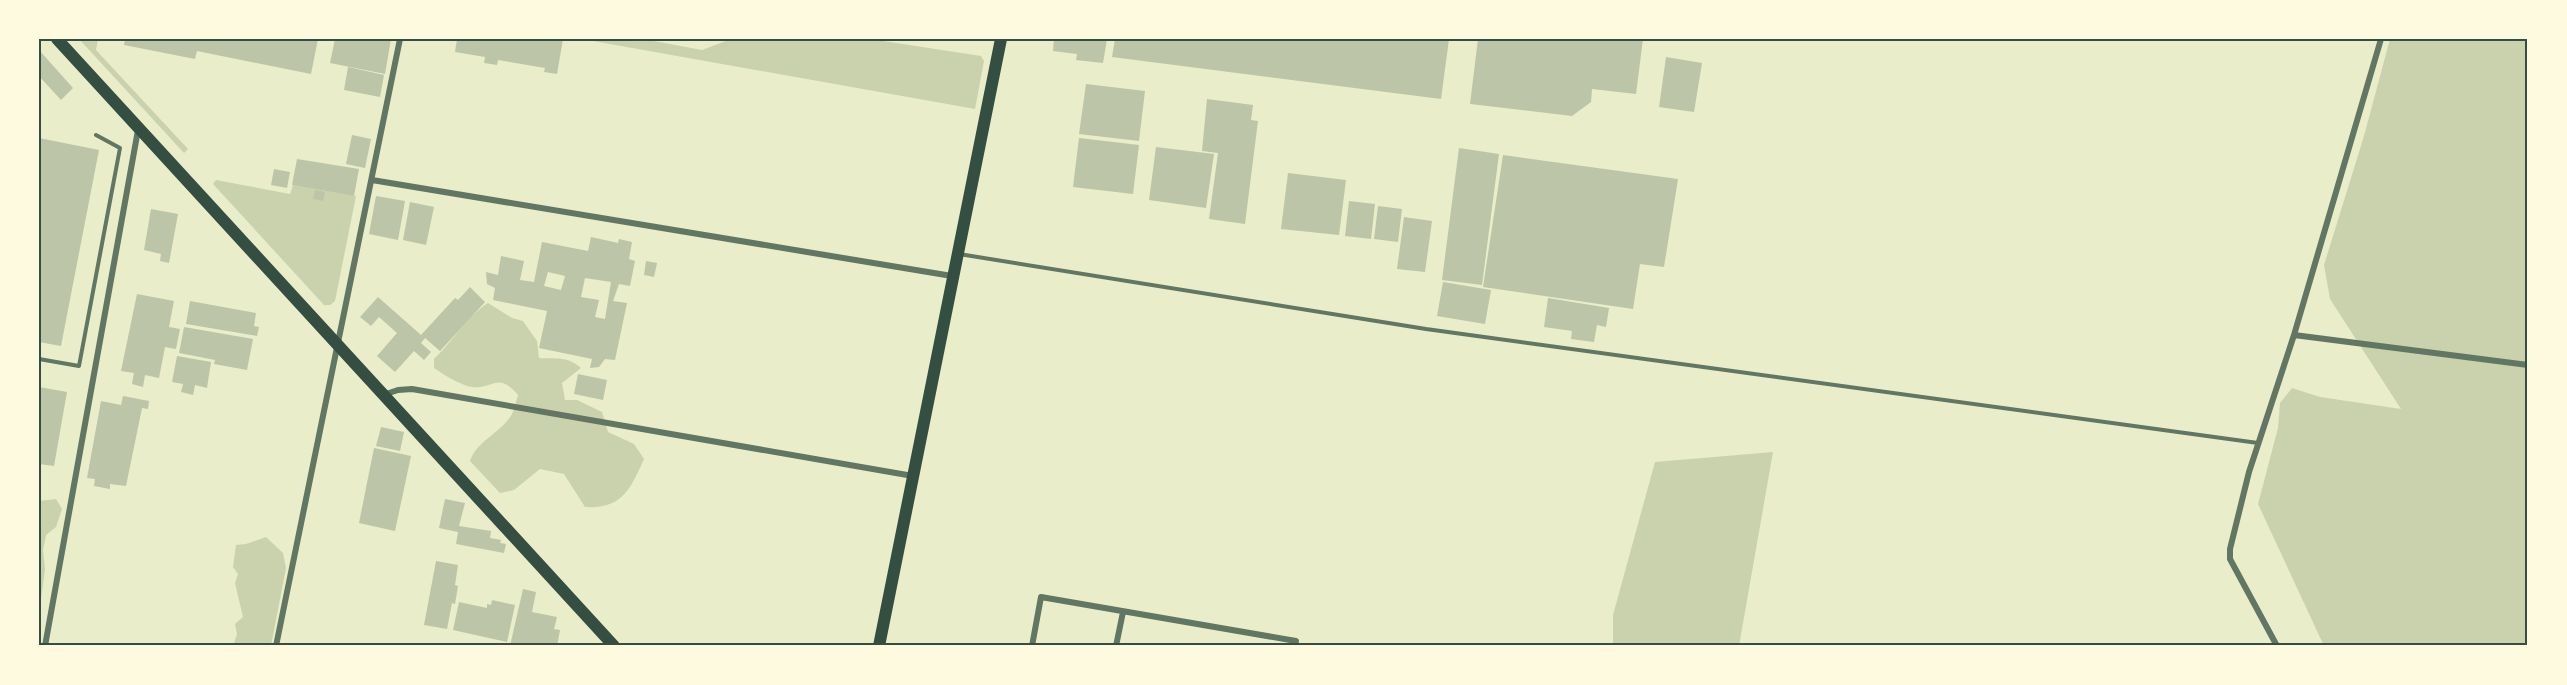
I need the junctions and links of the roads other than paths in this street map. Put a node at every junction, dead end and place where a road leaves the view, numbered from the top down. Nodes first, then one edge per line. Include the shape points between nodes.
1 (57, 39) edge
2 (400, 39) edge
3 (1001, 39) edge
4 (2382, 39) edge
5 (139, 126) junction
6 (96, 135) dead end
7 (372, 180) junction
8 (957, 254) junction
9 (952, 276) junction
10 (2294, 335) junction
11 (338, 344) junction
12 (39, 359) edge
13 (2528, 365) edge
14 (383, 394) junction
15 (2259, 444) junction
16 (913, 476) junction
17 (1123, 612) junction
18 (45, 646) edge
19 (276, 646) edge
20 (614, 646) edge
21 (879, 646) edge
22 (1032, 646) edge
23 (1116, 646) edge
24 (1295, 646) edge
25 (2277, 646) edge

1 - 5 main road
2 - 7 street
3 - 8 main road
4 - 10 street
5 - 11 main road
5 - 18 street
6 - 12 lane via 120,148 79,366
7 - 9 street
7 - 11 street
8 - 9 main road
8 - 15 lane via 1425,328
9 - 16 main road
10 - 13 street
10 - 15 street
11 - 14 main road
11 - 19 street
14 - 16 street via 412,389
14 - 20 main road
15 - 25 street via 2230,560
16 - 21 main road
17 - 22 street via 1041,597
17 - 23 street
17 - 24 street via 1296,641

